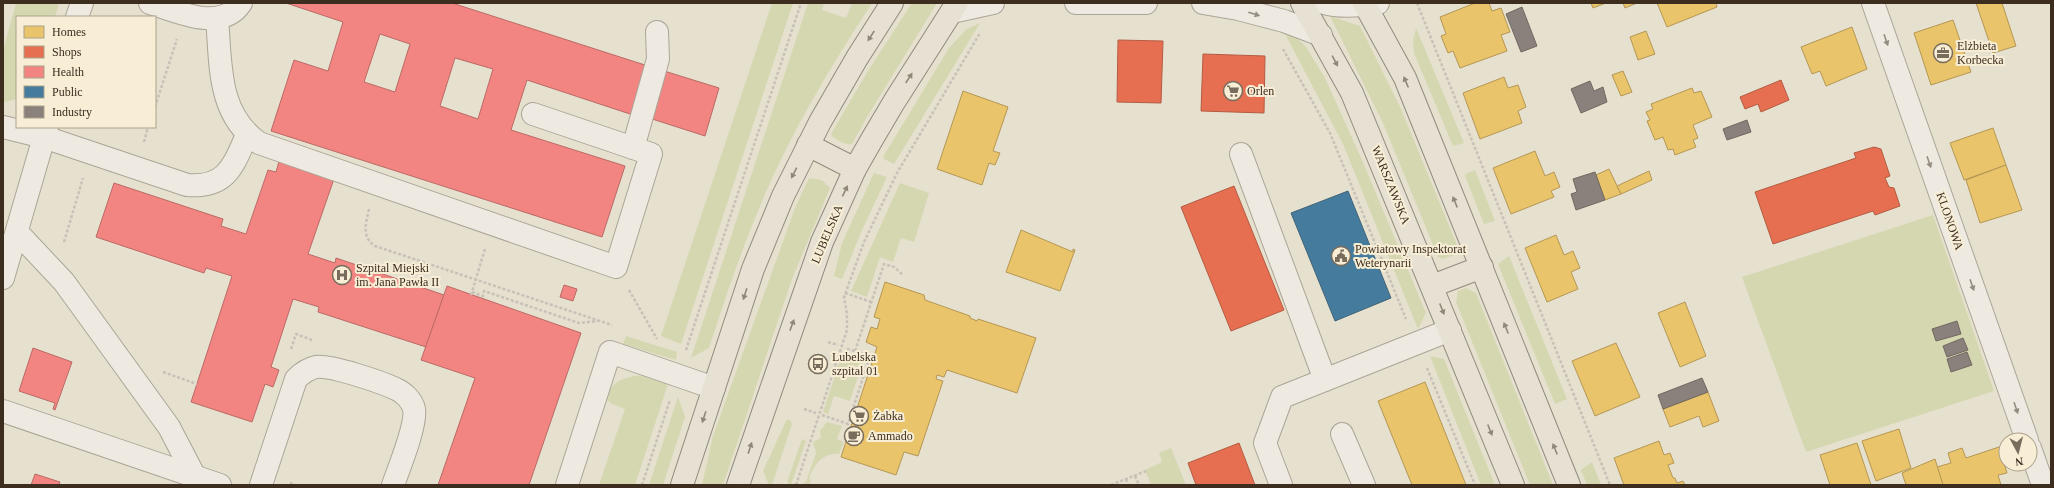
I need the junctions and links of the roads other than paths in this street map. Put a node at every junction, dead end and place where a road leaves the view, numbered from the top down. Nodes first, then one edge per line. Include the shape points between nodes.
1 (82, 3) edge
2 (150, 3) edge
3 (241, 3) edge
4 (892, 3) edge
5 (993, 3) edge
6 (1076, 3) edge
7 (1146, 3) edge
8 (1203, 3) edge
9 (1302, 3) edge
10 (1324, 3) edge
11 (1873, 3) edge
12 (1369, 4) edge
13 (955, 7) edge
14 (77, 16) edge
15 (217, 18) junction
16 (657, 32) dead end
17 (1321, 34) junction
18 (533, 114) dead end
19 (3, 127) edge
20 (45, 132) edge
21 (247, 135) junction
22 (808, 145) junction
23 (633, 148) junction
24 (1241, 154) dead end
25 (855, 169) junction
26 (16, 232) junction
27 (1482, 267) junction
28 (3, 278) edge
29 (1432, 286) junction
30 (1450, 330) junction
31 (1325, 380) junction
32 (714, 388) junction
33 (3, 410) edge
34 (2024, 432) edge
35 (1342, 434) dead end
36 (2038, 471) edge
37 (196, 477) junction
38 (263, 480) edge
39 (220, 485) edge
40 (393, 485) edge
41 (567, 485) edge
42 (682, 485) edge
43 (738, 485) edge
44 (1281, 485) edge
45 (1364, 485) edge
46 (1513, 485) edge
47 (1570, 485) edge
48 (2043, 485) edge

1 - 14 street
2 - 15 street via 186,14
3 - 15 street via 229,14
4 -> 22 main road via 857,58
5 - 13 street
6 - 7 street
8 -> 17 street via 1284,21
9 - 17 main road, WARSZAWSKA
10 - 12 street via 1335,6
11 -> 34 street, KLONOWA
27 -> 12 main road via 1404,78
25 -> 13 main road, LUBELSKA via 894,102
15 - 21 street via 224,90 229,109
16 - 23 street via 658,59
17 -> 29 main road, WARSZAWSKA via 1352,93
18 - 23 street
19 - 20 street
20 - 21 street via 90,153 199,186 212,183 227,174
20 - 26 street
21 - 23 street via 270,148 616,267 651,154
22 - 25 main road
22 -> 32 main road via 783,196 753,269
24 - 31 street
43 -> 25 main road, LUBELSKA via 822,242
26 - 28 street
26 - 37 street via 64,282 169,427
27 - 29 main road
47 -> 27 main road
29 -> 30 main road, WARSZAWSKA
30 - 31 street
30 -> 46 main road, WARSZAWSKA
31 - 44 street via 1282,397 1265,444
32 - 41 street via 610,352
32 -> 42 main road
33 - 37 street
35 - 45 street
36 - 48 street
37 - 39 street
38 - 40 street via 296,379 305,371 316,367 329,367 396,389 407,396 414,408 413,424

